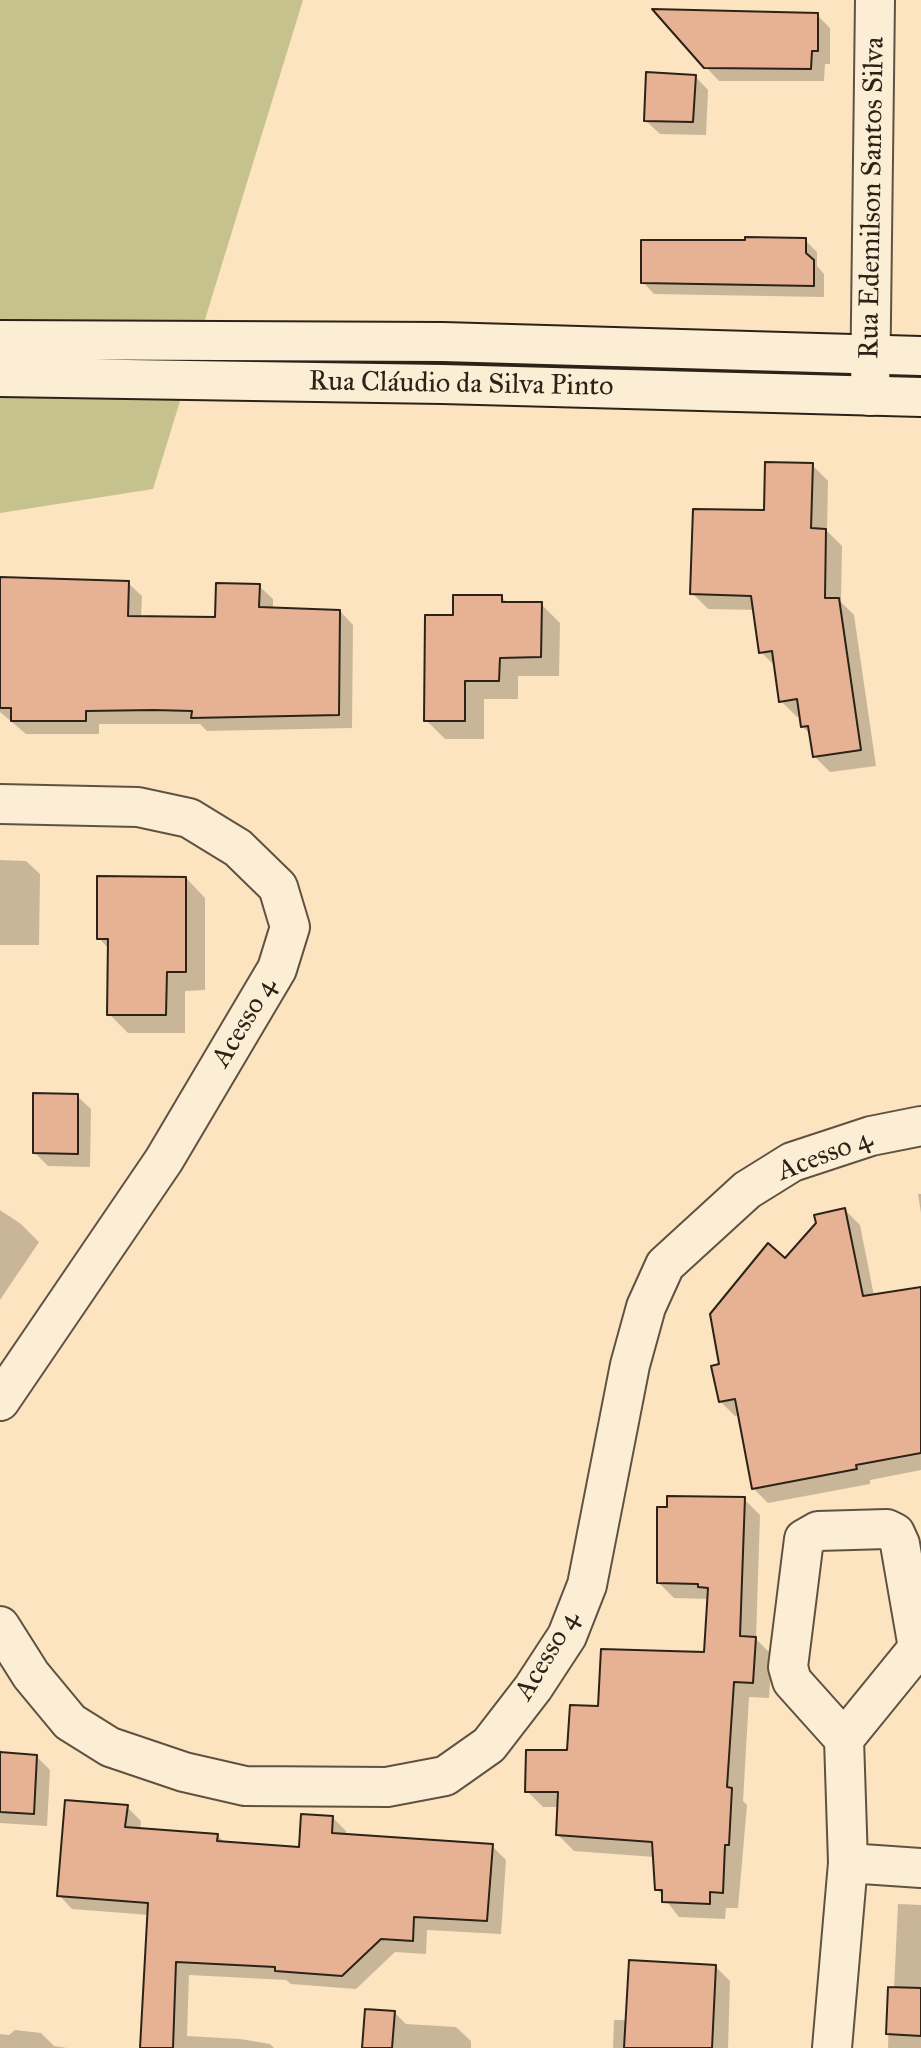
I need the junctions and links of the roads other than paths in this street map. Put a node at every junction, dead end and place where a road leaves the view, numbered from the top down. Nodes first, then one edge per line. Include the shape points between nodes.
1 (875, 0) edge
2 (0, 340) edge
3 (56, 340) junction
4 (443, 342) junction
5 (871, 354) junction
6 (921, 356) edge
7 (0, 377) edge
8 (55, 378) junction
9 (442, 383) junction
10 (870, 396) junction
11 (921, 397) edge
12 (0, 804) edge
13 (921, 1126) edge
14 (0, 1401) edge
15 (0, 1626) edge
16 (844, 1739) junction
17 (848, 1863) junction
18 (921, 1868) edge
19 (832, 2048) edge

1 - 5 street, Rua Edemilson Santos Silva
2 - 3 street, Rua Cláudio da Silva Pinto
3 - 4 street, Rua Cláudio da Silva Pinto
3 - 8 street
4 - 5 street, Rua Cláudio da Silva Pinto
4 - 9 street
5 - 6 street, Rua Cláudio da Silva Pinto
5 - 10 street, Rua Edemilson Santos Silva
7 - 8 street, Rua Cláudio da Silva Pinto
8 - 9 street, Rua Cláudio da Silva Pinto
9 - 10 street, Rua Cláudio da Silva Pinto
10 - 11 street, Rua Cláudio da Silva Pinto
12 - 14 street, Acesso 4 via 138,807 189,818 238,848 278,887 290,927 277,968 164,1160
13 - 15 street, Acesso 4 via 871,1136 792,1162 747,1190 665,1265 646,1307 630,1365 587,1585 567,1636 489,1745 445,1776 387,1787 245,1786 184,1772 110,1747 70,1722 31,1675
16 - 16 street via 918,1648 900,1544 895,1533 887,1530 818,1531 804,1539 801,1547 789,1675
16 - 17 street
17 - 18 street
17 - 19 street

